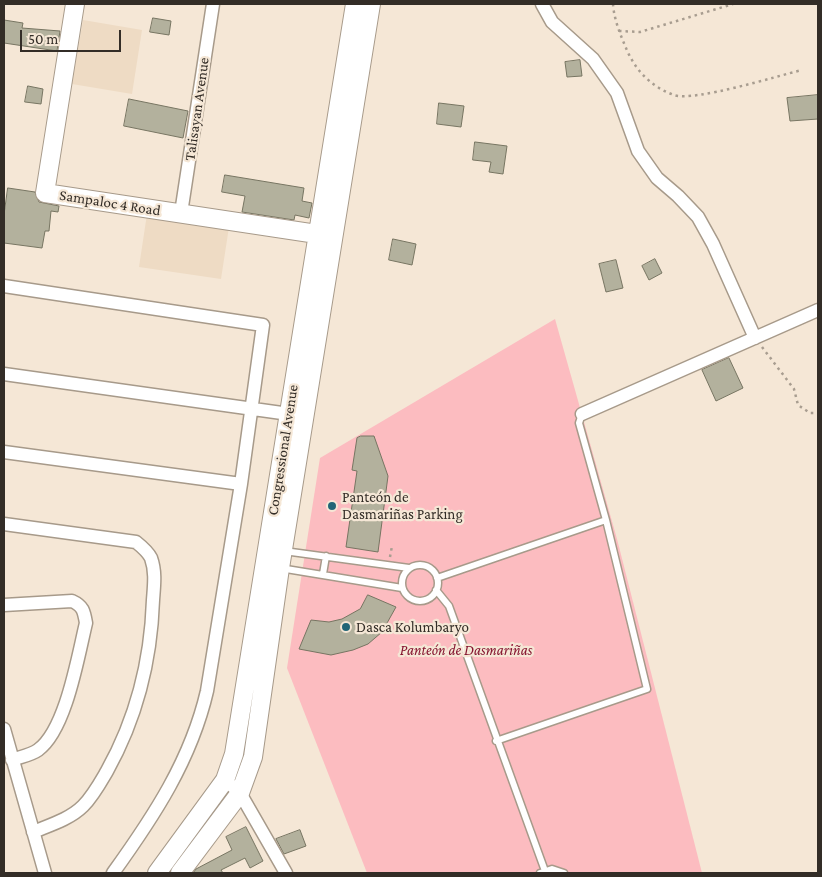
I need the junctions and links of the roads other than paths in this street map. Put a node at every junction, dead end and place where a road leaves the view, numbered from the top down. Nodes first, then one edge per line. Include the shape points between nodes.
1 (75, 4) edge
2 (213, 4) edge
3 (355, 4) edge
4 (371, 4) edge
5 (542, 4) edge
6 (181, 214) junction
7 (326, 236) junction
8 (4, 286) edge
9 (818, 310) edge
10 (756, 338) junction
11 (4, 374) edge
12 (251, 410) junction
13 (289, 414) junction
14 (582, 414) joint
15 (4, 452) edge
16 (241, 484) junction
17 (606, 520) junction
18 (4, 524) edge
19 (266, 556) junction
20 (326, 556) junction
21 (281, 560) junction
22 (409, 568) junction
23 (323, 574) junction
24 (437, 578) junction
25 (402, 588) junction
26 (436, 590) junction
27 (4, 605) edge
28 (4, 729) edge
29 (496, 741) junction
30 (12, 760) junction
31 (225, 780) junction
32 (240, 793) junction
33 (33, 832) junction
34 (542, 872) edge
35 (44, 873) edge
36 (113, 873) edge
37 (157, 873) edge
38 (180, 873) edge
39 (286, 873) edge
40 (564, 873) edge

1 - 6 main road, Sampaloc 4 Road via 46,193
2 - 6 street, Talisayan Avenue
3 - 7 main road, Congressional Avenue
4 - 7 main road, Congressional Avenue
5 - 10 street via 552,22 593,59 617,93 638,151 657,178 698,217
6 - 7 main road, Sampaloc 4 Road
7 - 13 main road, Congressional Avenue
7 - 21 main road, Congressional Avenue
8 - 12 street via 263,325
9 - 10 street
10 - 14 street
11 - 12 street
12 - 13 street
12 - 16 street
13 - 19 main road, Congressional Avenue
14 - 17 lane via 579,423
15 - 16 street
16 - 36 street via 200,722 172,785
17 - 24 lane
17 - 29 lane via 647,689
18 - 33 street via 136,542 150,556 154,569 152,622 146,662 134,713 117,753 83,806 63,820
19 - 21 lane
19 - 21 lane
19 - 31 main road, Congressional Avenue via 234,754
20 - 21 lane
20 - 22 lane
20 - 23 lane
21 - 23 lane
21 - 32 main road, Congressional Avenue via 254,756
22 - 24 lane via 425,566
22 - 25 lane via 402,577
23 - 25 lane
24 - 26 lane
25 - 26 lane via 416,601 428,599
26 - 29 lane via 449,606
27 - 30 street via 72,601 80,604 86,623 68,699 49,739 37,751
28 - 30 street
29 - 34 lane
30 - 33 street
31 - 32 street
31 - 37 main road, Congressional Avenue
32 - 38 main road, Congressional Avenue
32 - 39 street
33 - 35 street
34 - 40 lane via 552,869

